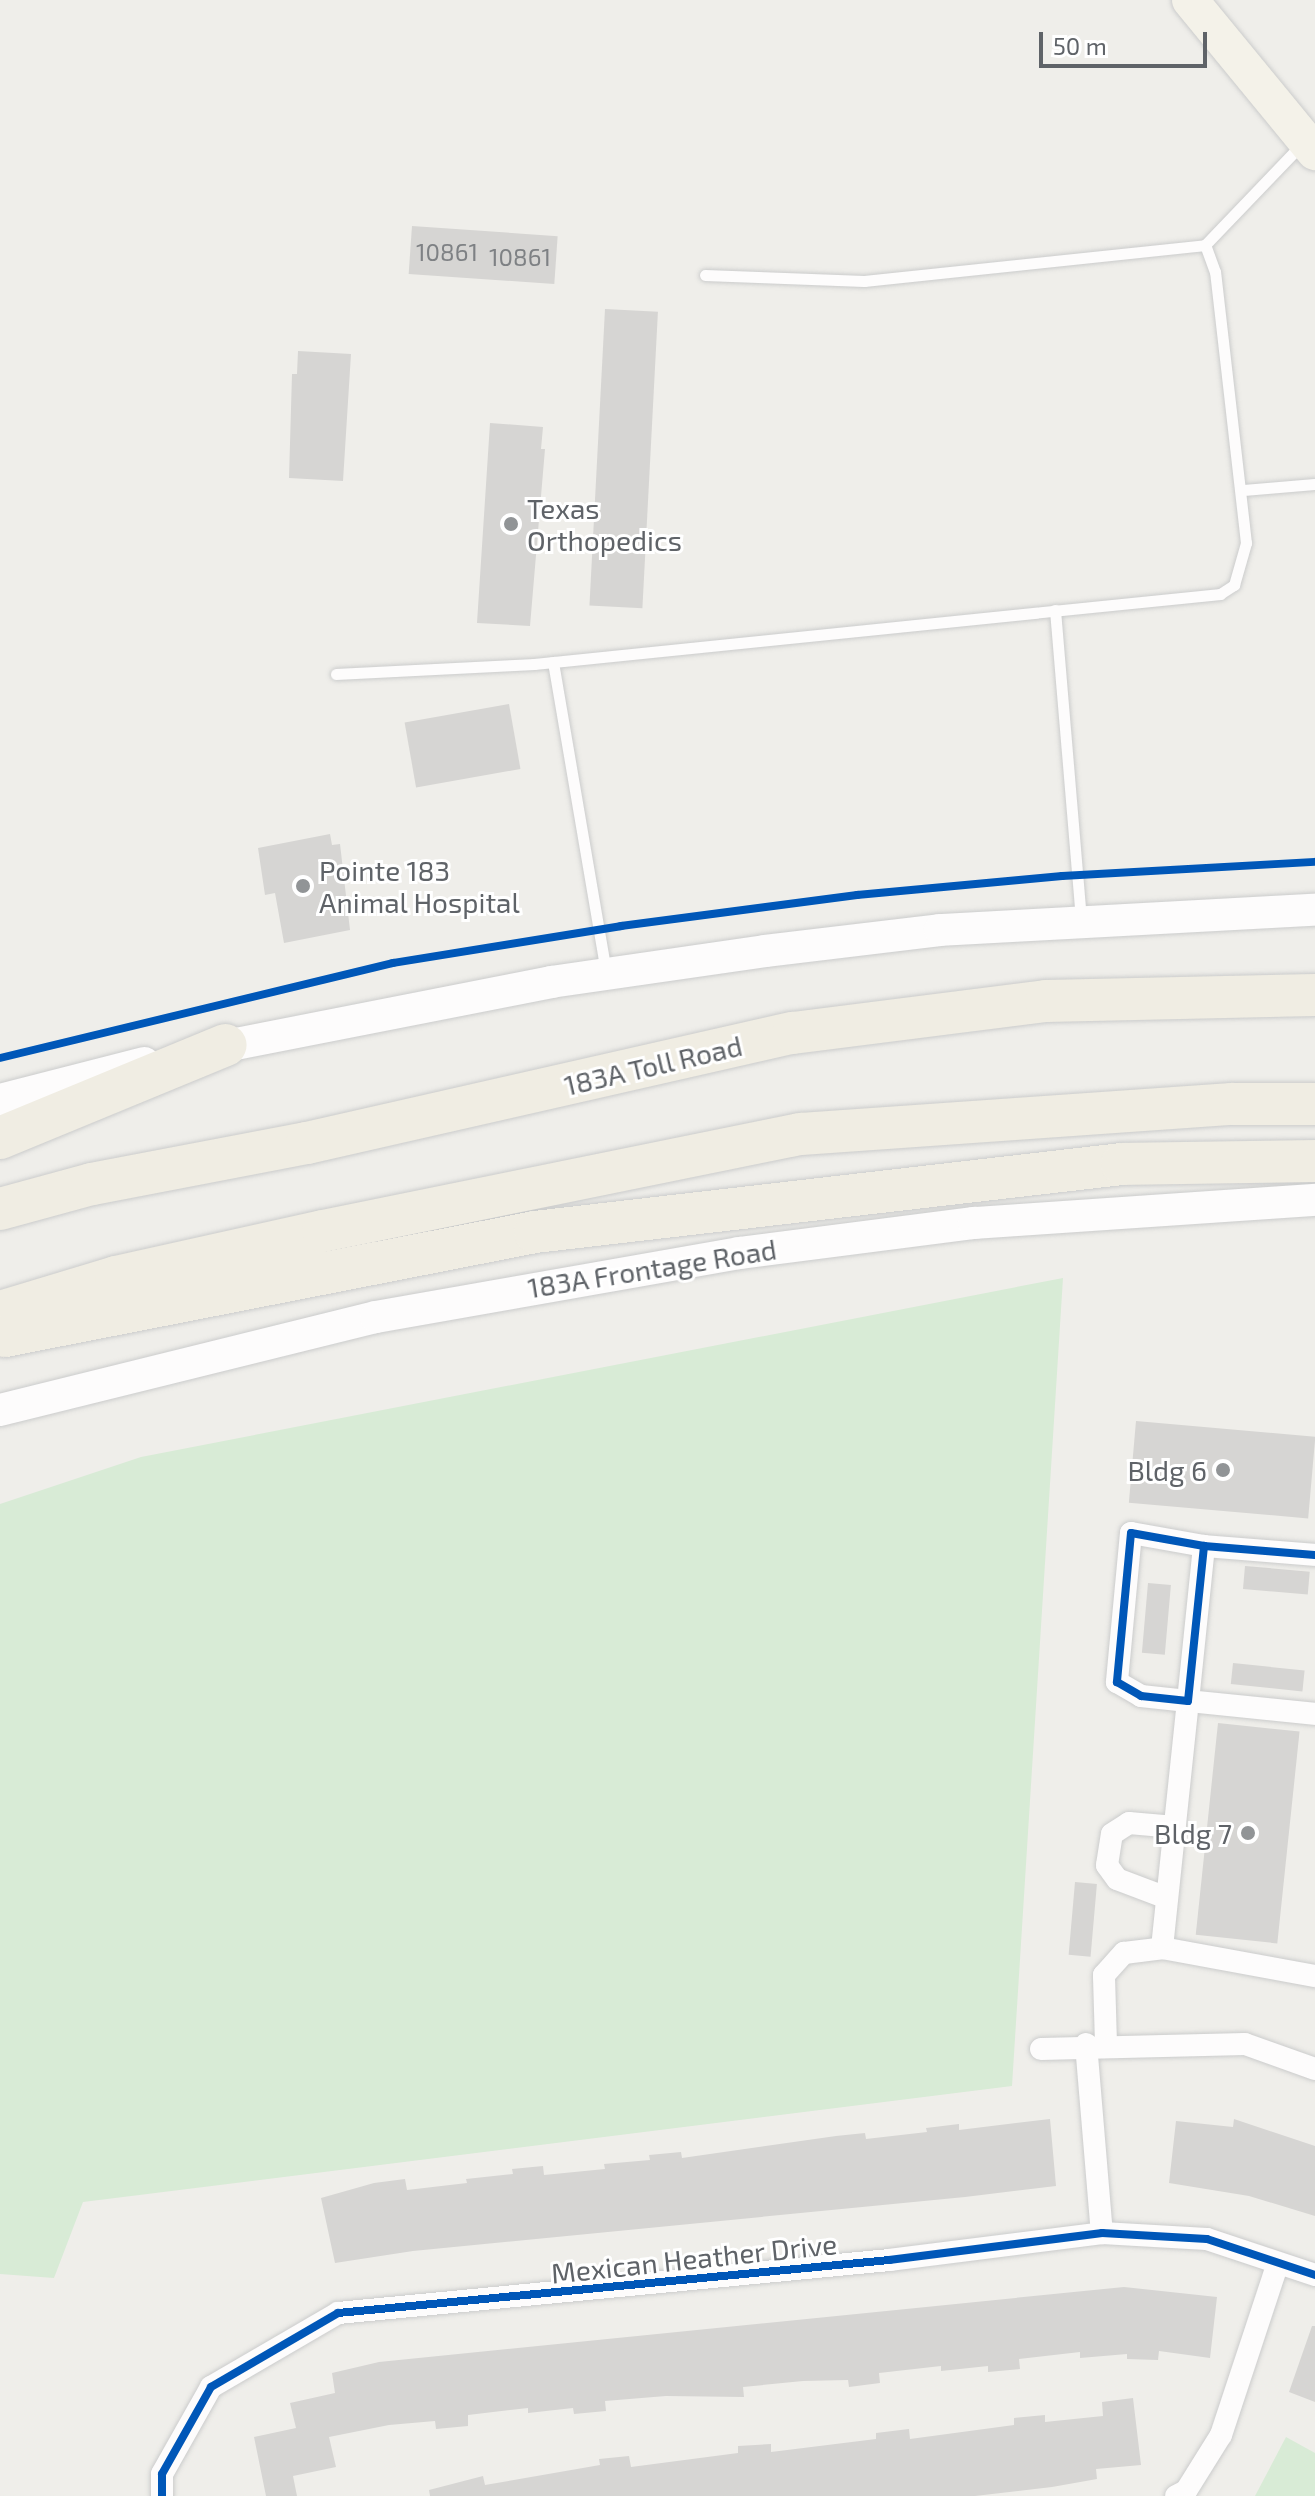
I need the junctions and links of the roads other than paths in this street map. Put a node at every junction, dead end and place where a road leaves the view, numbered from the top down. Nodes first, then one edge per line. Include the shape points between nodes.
1 (1190, 0) edge
2 (1309, 147) edge
3 (1205, 245) junction
4 (705, 275) dead end
5 (1315, 484) edge
6 (1243, 490) junction
7 (1055, 610) junction
8 (553, 662) junction
9 (336, 674) dead end
10 (1315, 910) edge
11 (1081, 919) junction
12 (606, 974) junction
13 (1315, 995) edge
14 (226, 1045) junction
15 (0, 1100) edge
16 (1315, 1104) edge
17 (0, 1138) edge
18 (1315, 1161) edge
19 (1315, 1200) edge
20 (0, 1209) edge
21 (0, 1312) edge
22 (0, 1337) edge
23 (0, 1410) edge
24 (1204, 1546) junction
25 (1315, 1555) edge
26 (1188, 1701) junction
27 (1315, 1714) edge
28 (1175, 1827) junction
29 (1167, 1898) junction
30 (1162, 1948) junction
31 (1315, 1976) edge
32 (1096, 2044) junction
33 (1041, 2049) dead end
34 (1315, 2069) edge
35 (1102, 2233) junction
36 (1278, 2263) junction
37 (1315, 2275) edge
38 (162, 2496) edge
39 (1176, 2496) edge

1 - 2 main road
2 - 3 lane
3 - 4 lane via 864,281
3 - 6 lane via 1215,272
5 - 6 lane
6 - 7 lane via 1243,565 1234,585 1220,594
7 - 8 lane
7 - 11 lane
8 - 9 lane
8 - 12 lane
10 - 11 main road
11 - 12 main road via 940,930
12 - 14 main road
13 - 20 highway, 183A Toll Road via 1046,1001 793,1033 307,1143 92,1184
14 - 15 main road
14 - 17 highway
16 - 21 highway via 1232,1104 801,1134 116,1277
18 - 22 highway via 1122,1164 535,1232
19 - 23 main road, 183A Frontage Road via 974,1223 724,1255 376,1317
24 - 25 street
24 - 26 street
24 - 26 street via 1131,1533 1117,1682 1141,1696
26 - 27 street
26 - 28 street
28 - 29 street
28 - 29 street via 1129,1823 1112,1834 1107,1865 1117,1879
29 - 30 street
30 - 31 street
30 - 32 street via 1124,1953 1104,1975
32 - 33 street
32 - 34 street via 1245,2044
32 - 35 street
35 - 36 street, Mexican Heather Drive via 1207,2239
35 - 38 street, Mexican Heather Drive via 889,2260 338,2313 211,2387 162,2474
36 - 37 street, Mexican Heather Drive
36 - 39 street via 1221,2435 1186,2491

